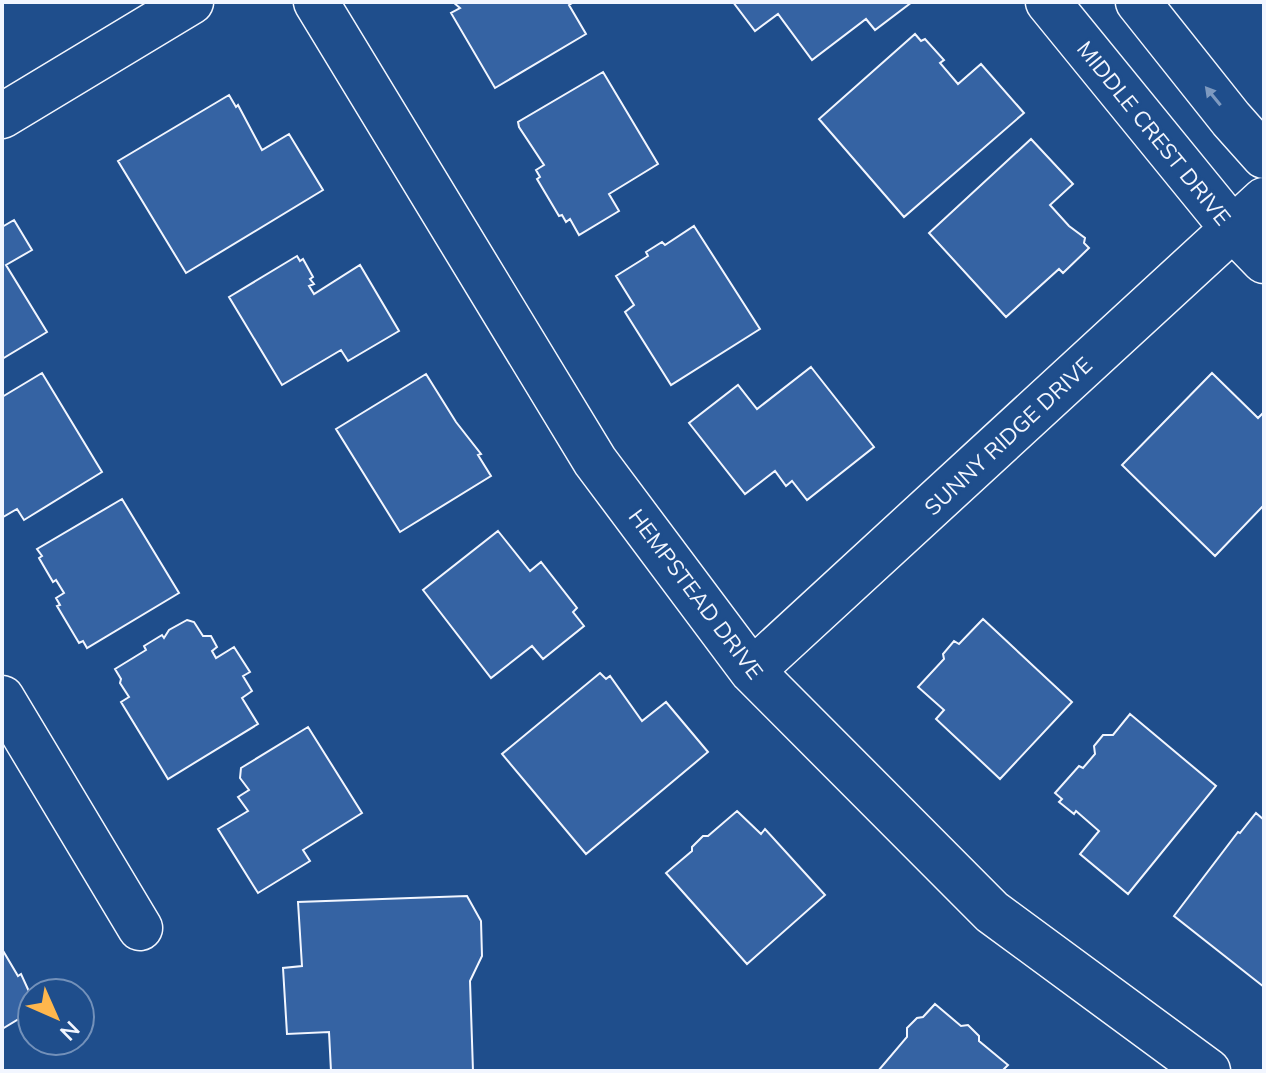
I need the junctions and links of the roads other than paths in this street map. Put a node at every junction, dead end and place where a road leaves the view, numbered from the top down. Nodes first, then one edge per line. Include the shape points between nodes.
1 (191, 2) edge
2 (316, 2) edge
3 (1048, 2) edge
4 (1138, 2) edge
5 (2, 116) edge
6 (1264, 156) edge
7 (1264, 200) edge
8 (1233, 229) junction
9 (1264, 261) edge
10 (752, 671) junction
11 (2, 698) edge
12 (140, 928) dead end
13 (1197, 1068) edge

1 - 5 street
2 - 10 street, HEMPSTEAD DRIVE via 595,461
3 - 8 street, MIDDLE CREST DRIVE
6 -> 4 street
7 - 8 street, SUNNY RIDGE DRIVE
8 - 9 street, MIDDLE CREST DRIVE
8 - 10 street, SUNNY RIDGE DRIVE
10 - 13 street, HEMPSTEAD DRIVE via 992,912
11 - 12 street

